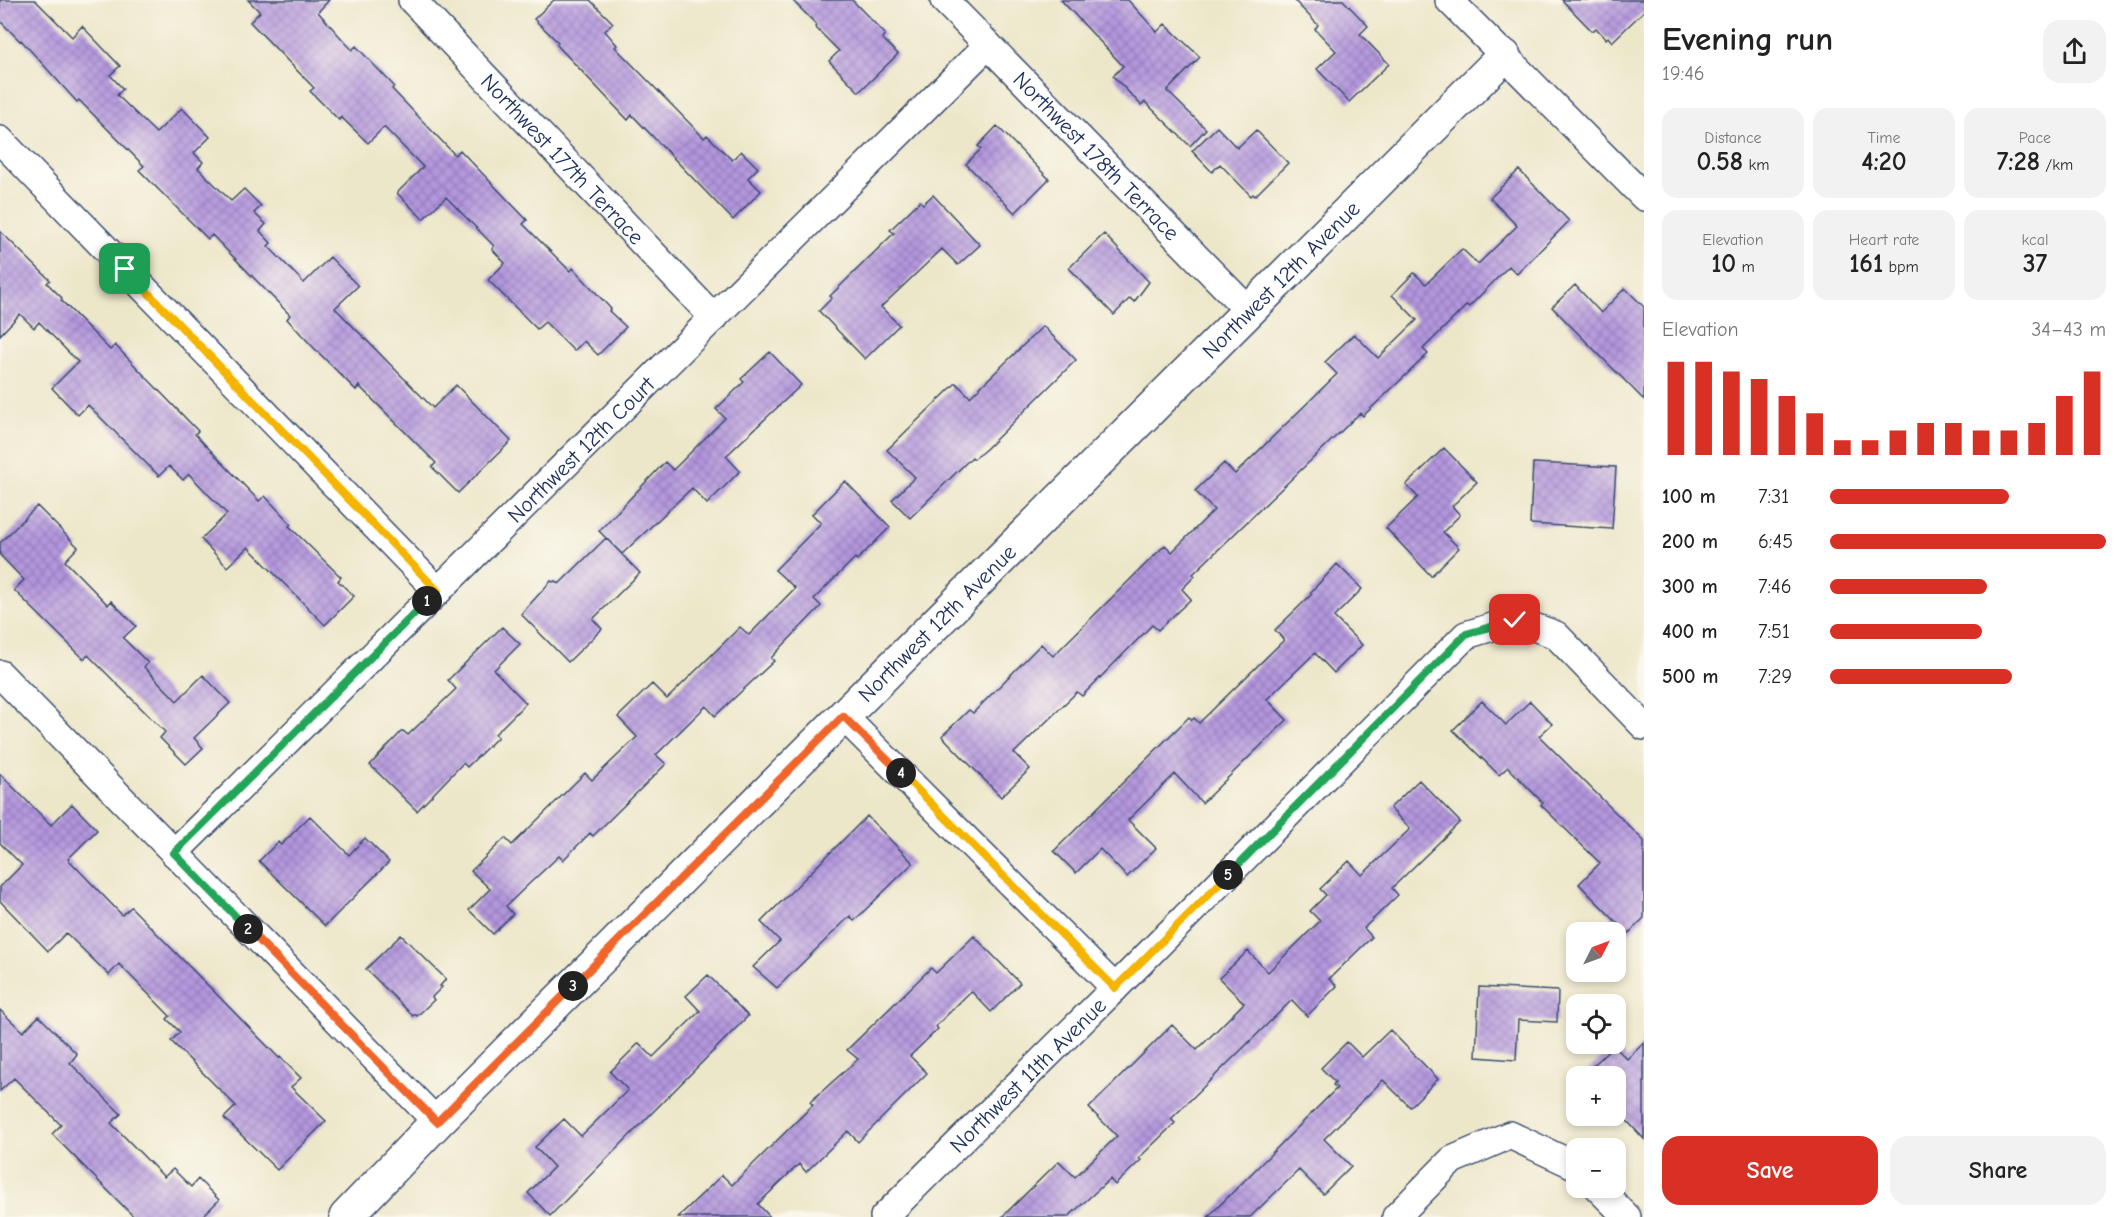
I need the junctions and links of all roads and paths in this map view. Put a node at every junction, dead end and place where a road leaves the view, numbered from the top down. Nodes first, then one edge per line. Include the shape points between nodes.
1 (412, 0) edge
2 (944, 0) edge
3 (1449, 0) edge
4 (988, 45) junction
5 (1504, 56) junction
6 (0, 140) edge
7 (1644, 197) edge
8 (1249, 311) junction
9 (714, 318) junction
10 (438, 591) junction
11 (0, 674) edge
12 (843, 716) junction
13 (1644, 726) edge
14 (174, 853) junction
15 (1115, 988) junction
16 (437, 1122) junction
17 (1566, 1161) edge
18 (1608, 1198) edge
19 (346, 1217) edge
20 (884, 1217) edge
21 (1396, 1217) edge
22 (1627, 1217) edge

1 - 9 street, Northwest 177th Terrace
2 - 4 street, Northwest 178th Terrace
3 - 5 street
4 - 8 street, Northwest 178th Terrace
4 - 9 street, Northwest 12th Court
5 - 7 street
5 - 8 street, Northwest 12th Avenue
6 - 10 street
8 - 12 street, Northwest 12th Avenue
9 - 10 street, Northwest 12th Court
10 - 14 street, Northwest 12th Court
11 - 14 street
12 - 15 street
12 - 16 street, Northwest 12th Avenue
13 - 15 street, Northwest 11th Avenue via 1556,635 1515,620 1466,634
14 - 16 street
15 - 20 street, Northwest 11th Avenue
16 - 19 street, Northwest 12th Avenue
17 - 21 street via 1510,1135 1452,1160
18 - 22 street

